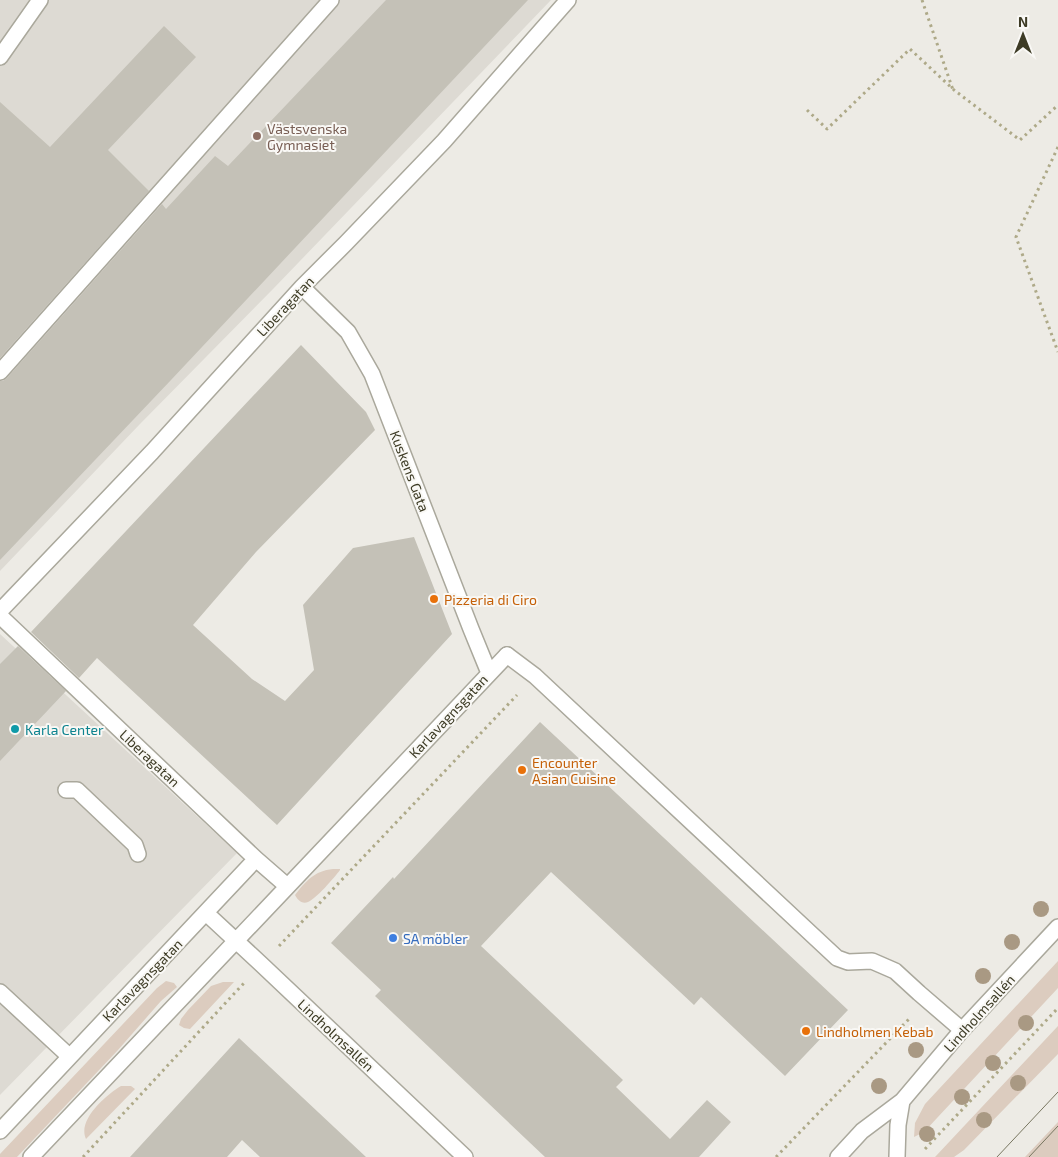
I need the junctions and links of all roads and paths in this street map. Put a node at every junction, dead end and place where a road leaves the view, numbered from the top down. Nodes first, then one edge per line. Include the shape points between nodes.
1 (40, 0) edge
2 (331, 0) edge
3 (568, 0) edge
4 (922, 0) edge
5 (0, 57) edge
6 (954, 90) junction
7 (1058, 105) edge
8 (807, 110) dead end
9 (1058, 147) edge
10 (302, 287) junction
11 (1058, 352) edge
12 (0, 372) edge
13 (0, 611) edge
14 (0, 616) edge
15 (489, 673) junction
16 (535, 676) junction
17 (66, 790) dead end
18 (138, 854) dead end
19 (256, 859) junction
20 (287, 886) junction
21 (206, 913) junction
22 (1058, 927) edge
23 (237, 941) junction
24 (261, 964) junction
25 (0, 992) edge
26 (927, 1000) junction
27 (1058, 1008) edge
28 (962, 1030) junction
29 (69, 1056) junction
30 (902, 1101) junction
31 (0, 1132) edge
32 (778, 1155) edge
33 (897, 1155) edge
34 (919, 1156) dead end
35 (31, 1157) edge
36 (83, 1157) edge
37 (465, 1157) edge
38 (783, 1157) edge
39 (838, 1157) edge

1 - 5 street
2 - 12 street
3 - 10 street, Liberagatan via 444,141
4 - 6 path
6 - 7 path via 1020,140
6 - 8 path via 910,49 827,129
9 - 11 path via 1016,237
10 - 13 street, Liberagatan via 152,452
10 - 15 street, Kuskens Gata via 348,332 372,374
14 - 19 street, Liberagatan
15 - 16 street, Karlavagnsgatan via 507,655
15 - 20 street, Karlavagnsgatan
16 - 24 path
16 - 26 street via 837,958 848,962 872,961 895,971
17 - 18 street via 76,790 136,846
19 - 20 street
19 - 21 street, Karlavagnsgatan
20 - 23 street, Karlavagnsgatan
21 - 23 street, Lindholmsallén
21 - 29 street, Karlavagnsgatan
22 - 28 street, Lindholmsallén
23 - 24 street, Lindholmsallén
23 - 35 street, Karlavagnsgatan
24 - 36 path
24 - 37 street, Lindholmsallén
25 - 29 street
26 - 28 street
26 - 32 path
27 - 34 path
28 - 30 street, Lindholmsallén
29 - 31 street, Karlavagnsgatan
30 - 33 street
30 - 39 street, Lindholmsallén via 862,1131
32 - 38 path

